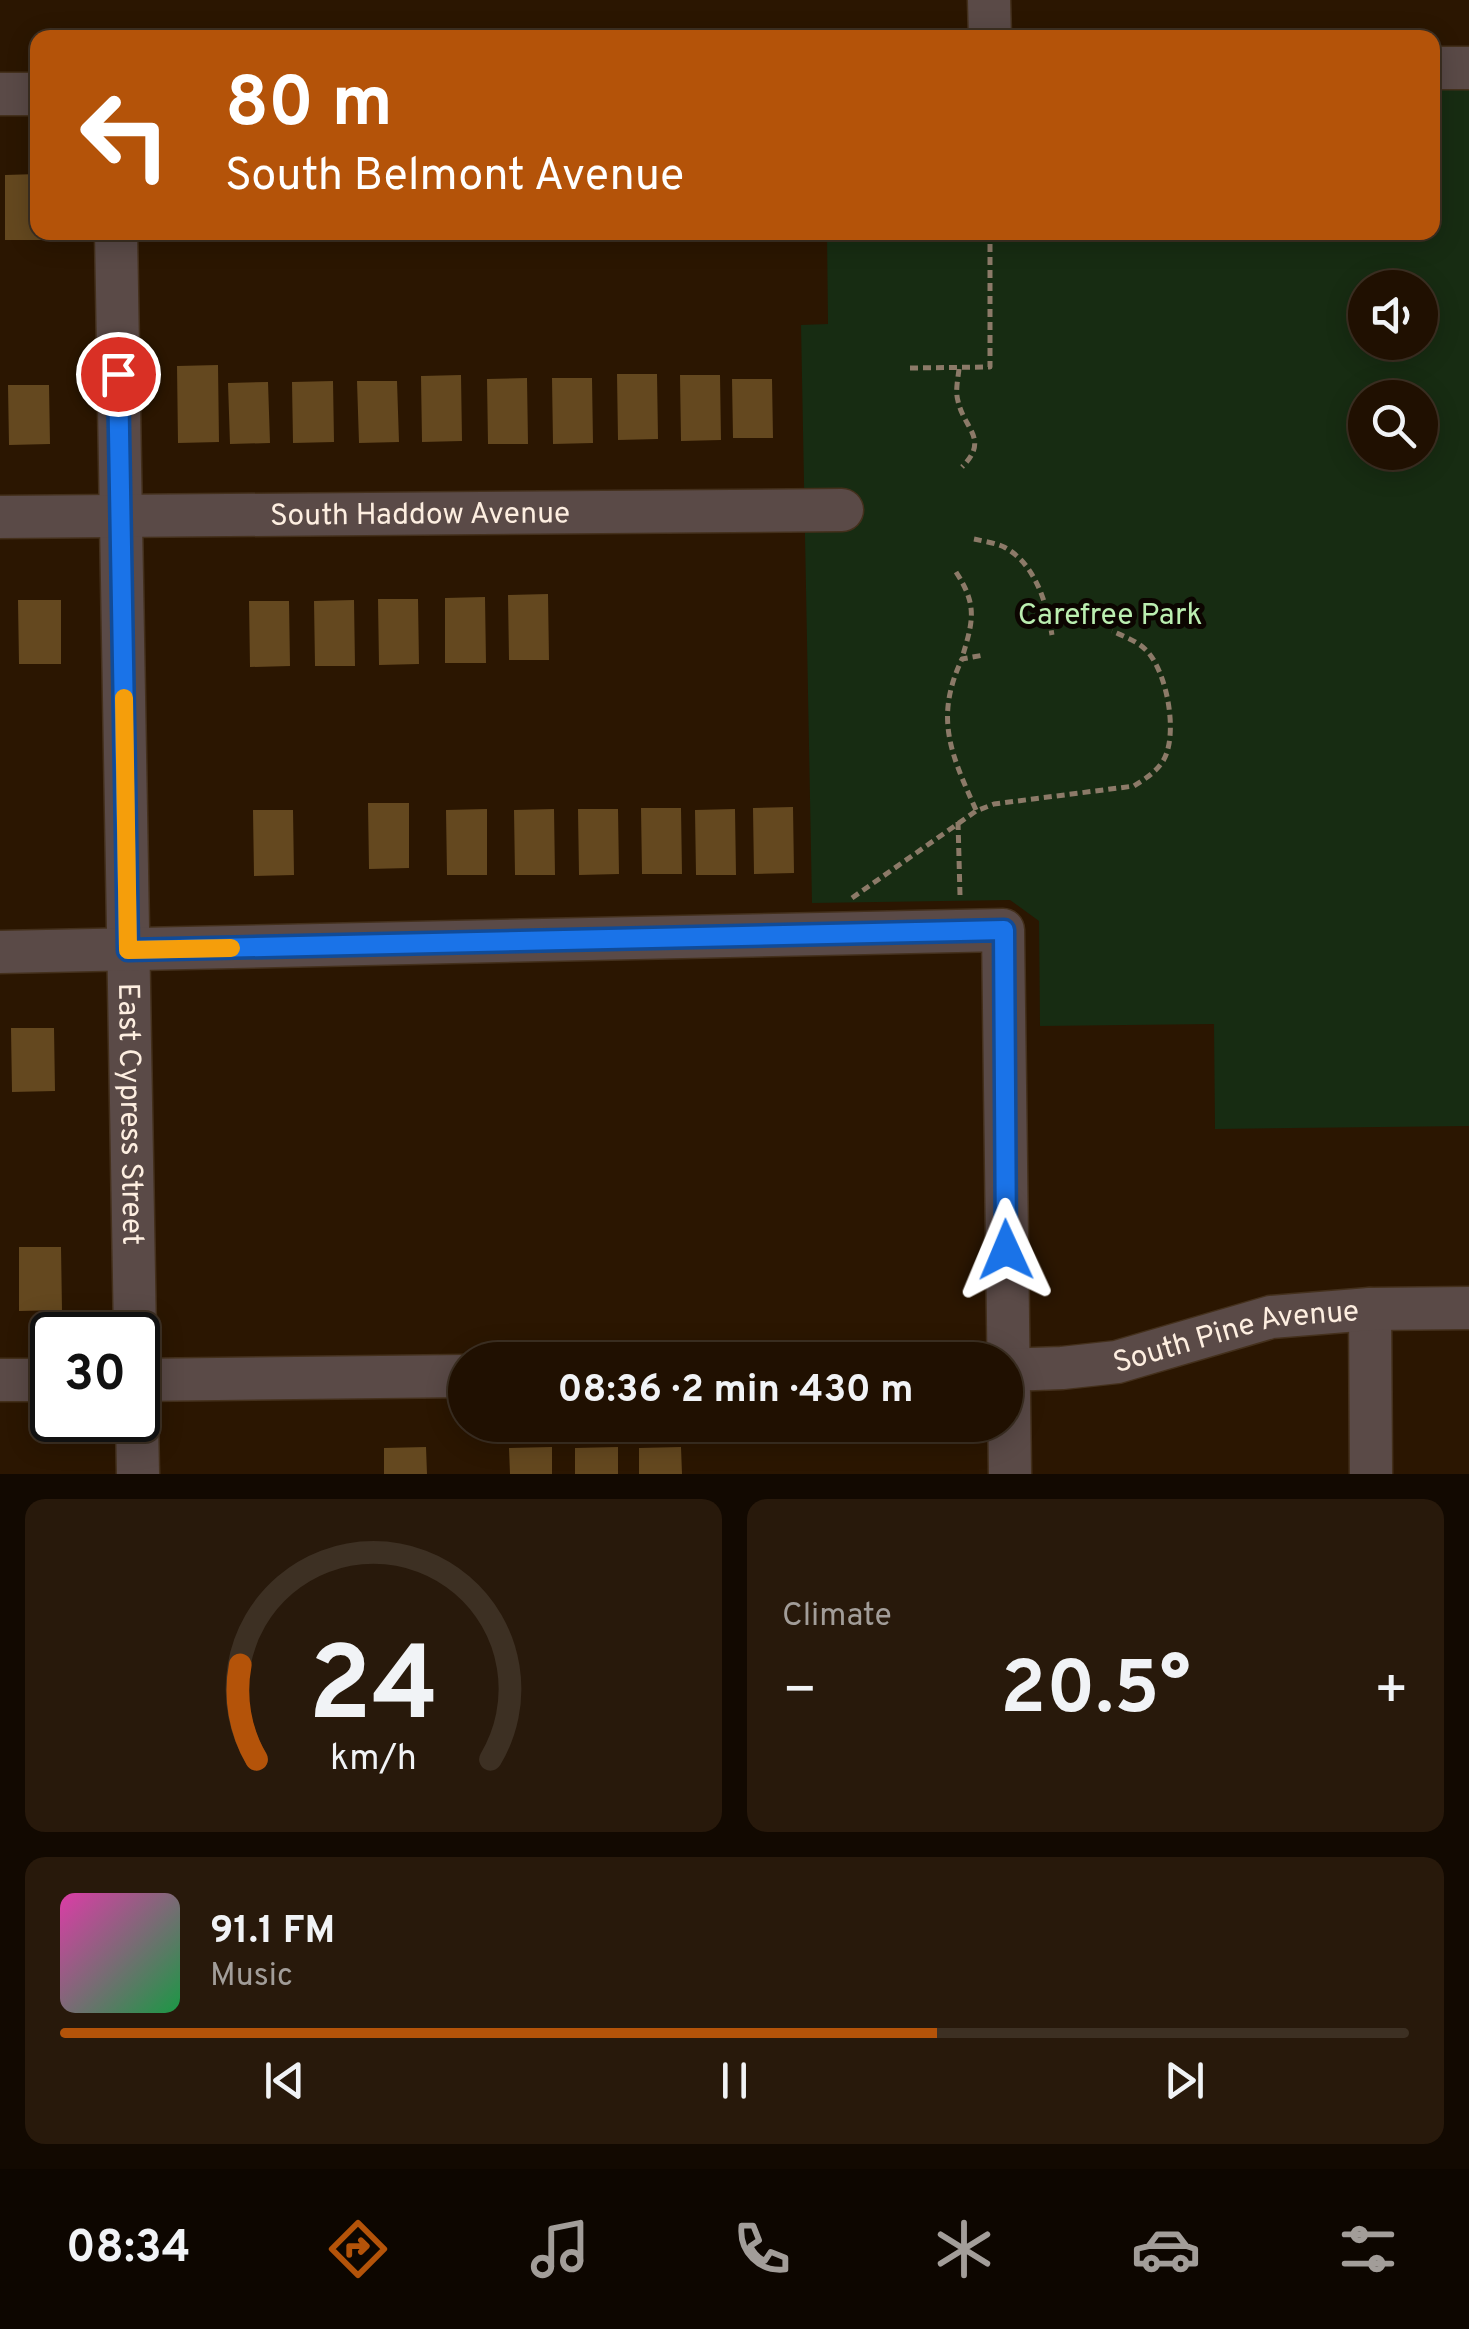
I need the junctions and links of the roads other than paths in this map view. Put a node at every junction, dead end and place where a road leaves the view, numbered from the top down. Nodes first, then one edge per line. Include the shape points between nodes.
1 (990, 0) edge
2 (990, 30) edge
3 (1440, 68) edge
4 (1469, 68) edge
5 (0, 94) edge
6 (30, 94) edge
7 (116, 240) edge
8 (842, 510) dead end
9 (121, 515) junction
10 (0, 517) edge
11 (128, 950) junction
12 (0, 952) edge
13 (1469, 1308) edge
14 (1370, 1309) junction
15 (135, 1312) edge
16 (1006, 1342) edge
17 (1023, 1369) edge
18 (448, 1376) edge
19 (0, 1380) edge
20 (30, 1380) edge
21 (160, 1380) edge
22 (137, 1442) edge
23 (1009, 1442) edge
24 (138, 1474) edge
25 (1010, 1474) edge
26 (1371, 1474) edge

1 - 2 street
3 - 4 street
5 - 6 street
7 - 9 street, East Cypress Street
8 - 9 street, South Haddow Avenue
9 - 10 street, South Haddow Avenue
9 - 11 street, East Cypress Street
11 - 12 street
11 - 15 street, East Cypress Street
11 - 16 street via 1004,930
13 - 14 street, South Pine Avenue
14 - 17 street, South Pine Avenue via 1271,1317 1116,1362
14 - 26 street
18 - 21 street
19 - 20 street
22 - 24 street
23 - 25 street

